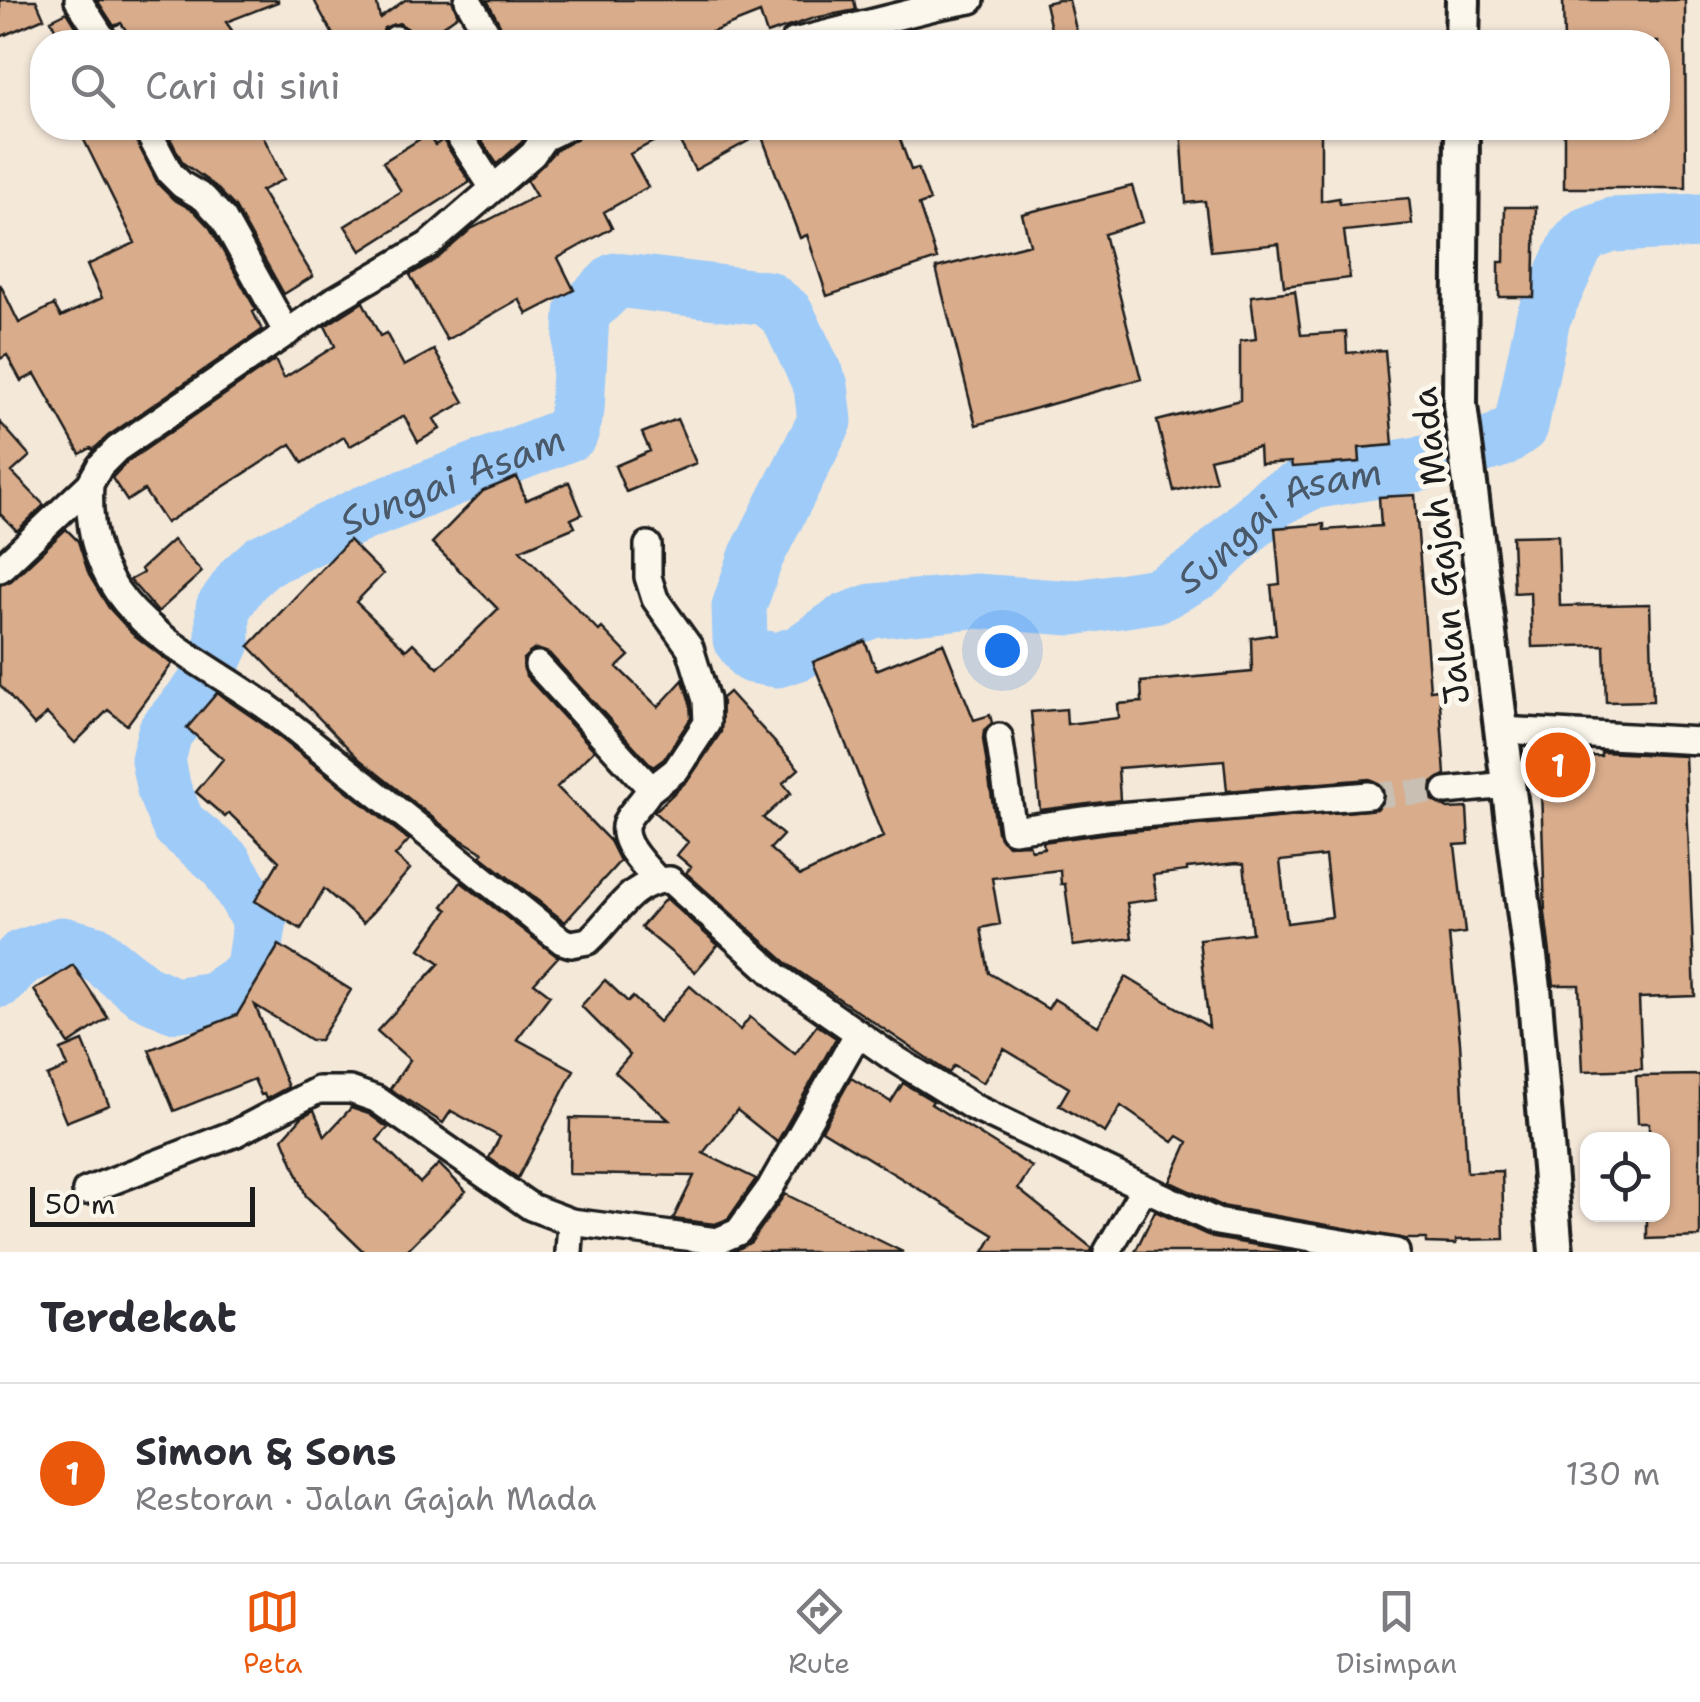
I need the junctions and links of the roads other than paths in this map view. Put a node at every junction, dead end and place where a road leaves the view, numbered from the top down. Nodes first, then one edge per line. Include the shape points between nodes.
1 (78, 0) edge
2 (468, 0) edge
3 (972, 0) edge
4 (1462, 0) edge
5 (929, 3) edge
6 (97, 30) edge
7 (485, 30) edge
8 (836, 30) edge
9 (1462, 30) edge
10 (152, 140) edge
11 (462, 140) edge
12 (543, 140) edge
13 (1462, 140) edge
14 (493, 188) junction
15 (287, 333) junction
16 (90, 484) junction
17 (648, 545) dead end
18 (0, 569) edge
19 (538, 665) dead end
20 (1502, 730) junction
21 (998, 737) dead end
22 (1700, 741) edge
23 (1508, 785) junction
24 (1446, 791) tunnel mouth
25 (648, 792) junction
26 (1369, 794) tunnel mouth
27 (656, 879) junction
28 (858, 1034) junction
29 (1144, 1188) junction
30 (86, 1191) dead end
31 (571, 1222) junction
32 (570, 1252) edge
33 (1107, 1252) edge
34 (1396, 1252) edge
35 (1556, 1252) edge

1 - 6 street
2 - 7 street
3 - 5 street
4 - 9 main road
5 - 8 street
10 - 15 street via 170,173 223,218
11 - 14 street
12 - 14 street
13 - 20 main road, Jalan Gajah Mada via 1460,406
14 - 15 street via 428,244
15 - 16 street via 117,449
16 - 18 street
16 - 27 street via 88,516 97,555 148,628 232,681 562,941 588,941 622,902
17 - 25 street via 655,599 690,648 706,723 676,770
19 - 25 street
20 - 22 street
20 - 23 main road, Jalan Gajah Mada
21 - 26 street via 1013,830
23 - 24 street
23 - 35 main road, Jalan Gajah Mada via 1534,988
25 - 27 street via 624,833
27 - 28 street via 670,880 778,978
28 - 29 street via 973,1107
28 - 31 street via 792,1153 738,1232 717,1241
29 - 33 street
29 - 34 street via 1216,1222
30 - 31 street via 236,1133 318,1090 350,1090 376,1099 531,1207
31 - 32 street

